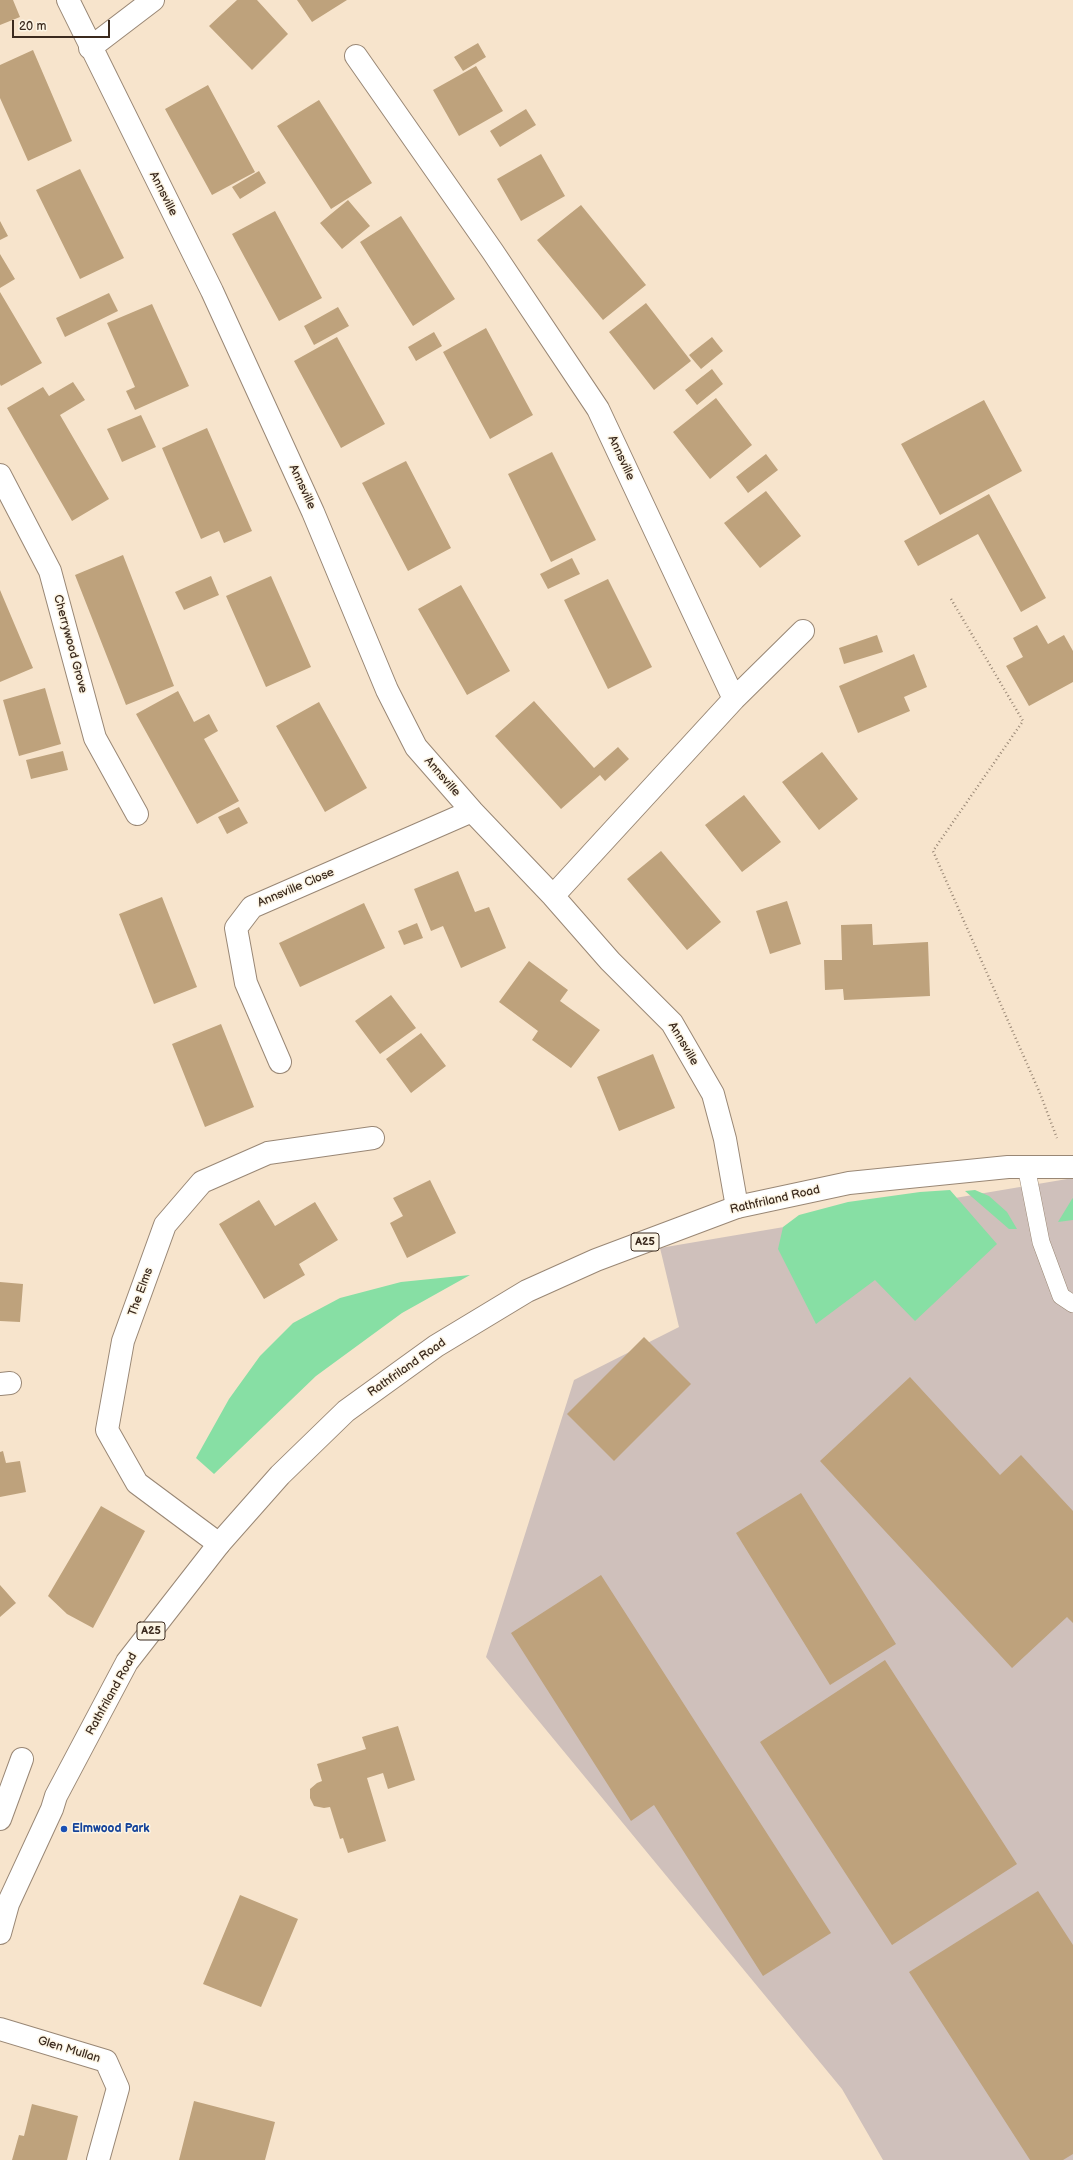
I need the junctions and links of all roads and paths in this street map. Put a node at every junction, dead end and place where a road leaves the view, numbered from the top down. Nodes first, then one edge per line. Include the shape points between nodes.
1 (68, 0) edge
2 (153, 0) edge
3 (90, 48) junction
4 (356, 56) dead end
5 (0, 475) edge
6 (951, 599) dead end
7 (803, 631) dead end
8 (734, 699) junction
9 (472, 811) junction
10 (137, 814) dead end
11 (553, 896) junction
12 (280, 1062) dead end
13 (373, 1138) dead end
14 (1026, 1166) junction
15 (1070, 1167) edge
16 (737, 1207) junction
17 (1073, 1304) edge
18 (219, 1544) junction
19 (22, 1759) dead end
20 (5, 1787) edge
21 (0, 1819) edge
22 (0, 1933) edge
23 (0, 2029) edge
24 (98, 2160) edge

1 - 3 street, Annsville
2 - 3 street
3 - 9 street, Annsville via 212,291 313,512 387,690 416,747
4 - 8 street, Annsville via 493,252 598,409
5 - 10 street, Cherrywood Grove via 50,571 95,738
6 - 15 path via 1023,721 934,851
7 - 8 street
8 - 11 street
9 - 11 street, Annsville
9 - 12 street, Annsville Close via 252,907 236,928 246,983
11 - 16 street, Annsville via 610,961 672,1023 713,1094 725,1139
13 - 18 street, The Elms via 268,1153 202,1182 165,1225 123,1341 107,1430 137,1483
14 - 15 street, Rathfriland Road / A25
14 - 16 street, Rathfriland Road / A25 via 850,1183
14 - 17 lane via 1041,1242 1061,1296
16 - 18 street, Rathfriland Road / A25 via 596,1260 527,1291 436,1346 346,1410 280,1475
18 - 22 street, Rathfriland Road / A25 via 127,1662 56,1796 8,1904
19 - 20 street
20 - 21 street
23 - 24 street, Glen Mullan via 106,2060 118,2088

